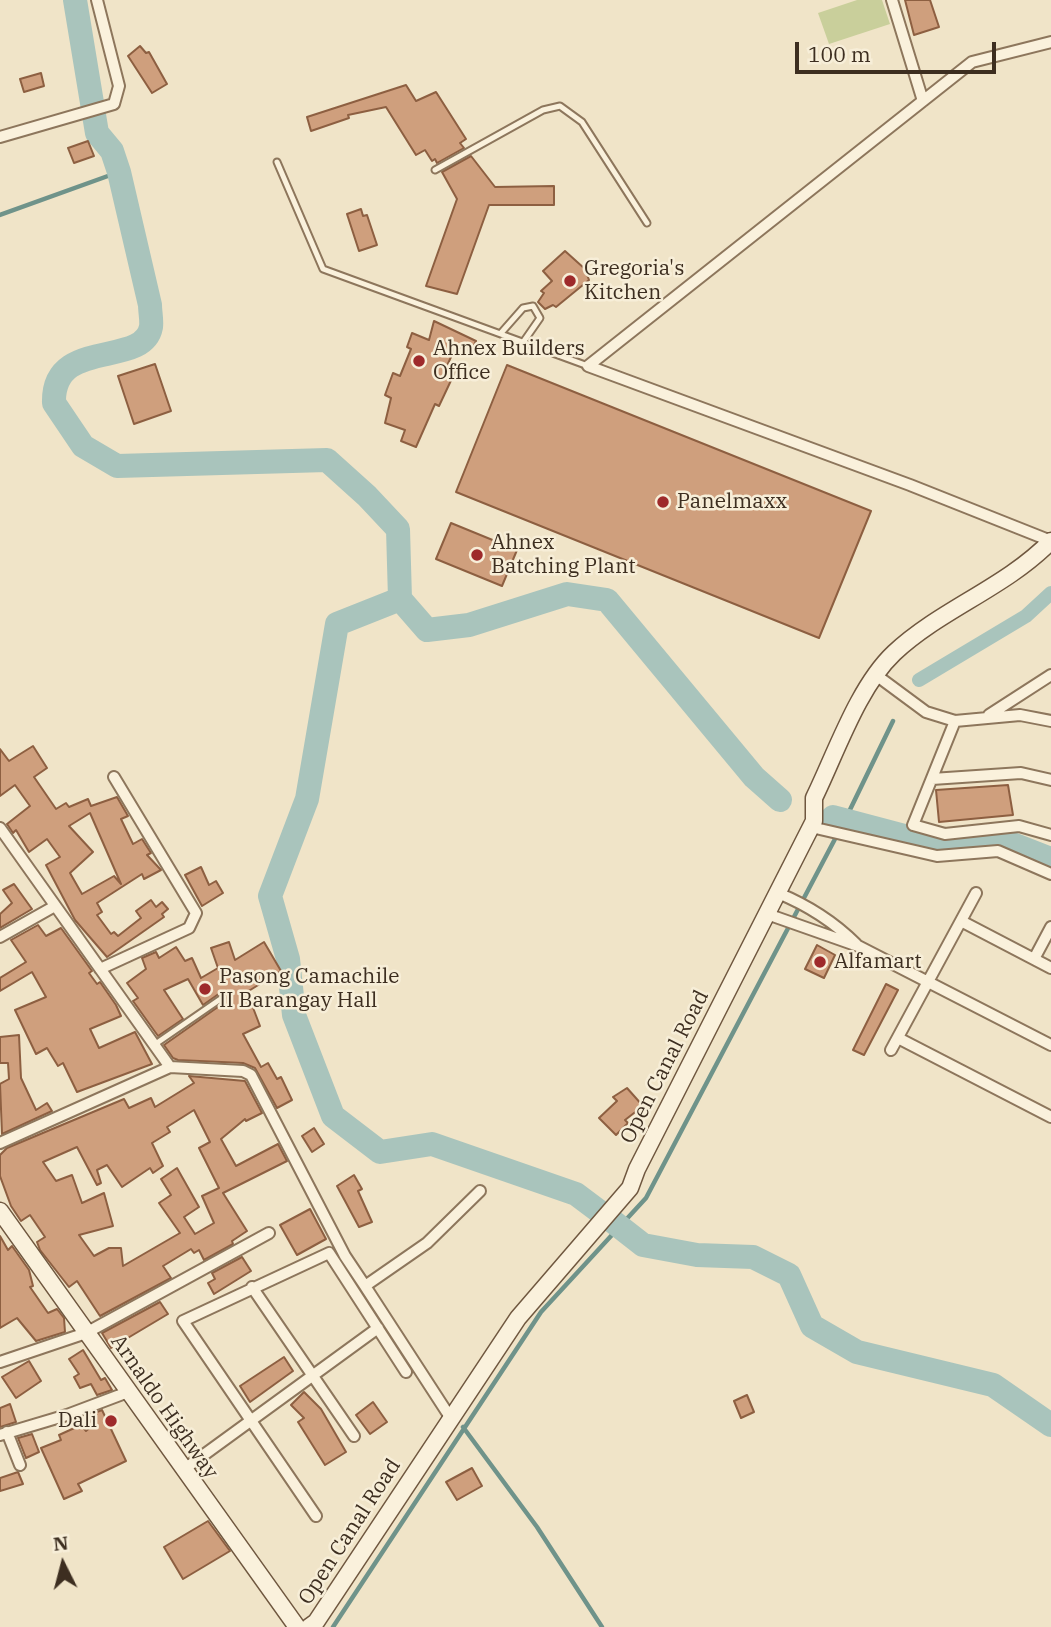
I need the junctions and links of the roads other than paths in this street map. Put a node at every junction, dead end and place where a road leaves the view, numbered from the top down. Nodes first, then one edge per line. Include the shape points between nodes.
1 (97, 0) edge
2 (892, 0) edge
3 (1051, 42) edge
4 (923, 101) junction
5 (0, 137) edge
6 (277, 162) dead end
7 (435, 170) dead end
8 (647, 223) dead end
9 (501, 332) junction
10 (524, 341) junction
11 (588, 366) junction
12 (1051, 541) edge
13 (876, 675) junction
14 (1051, 675) edge
15 (989, 715) junction
16 (955, 721) junction
17 (1051, 721) edge
18 (114, 777) dead end
19 (932, 779) junction
20 (1051, 780) edge
21 (811, 827) junction
22 (0, 828) edge
23 (1051, 835) edge
24 (1051, 874) edge
25 (778, 893) junction
26 (976, 893) dead end
27 (55, 906) junction
28 (767, 914) junction
29 (827, 919) junction
30 (961, 921) junction
31 (1051, 926) edge
32 (820, 934) junction
33 (0, 937) edge
34 (858, 946) junction
35 (1034, 959) junction
36 (1051, 968) edge
37 (100, 969) junction
38 (927, 982) junction
39 (222, 998) dead end
40 (898, 1038) junction
41 (154, 1045) junction
42 (1051, 1045) edge
43 (891, 1050) dead end
44 (170, 1067) junction
45 (1051, 1117) edge
46 (0, 1143) edge
47 (480, 1191) dead end
48 (0, 1210) edge
49 (269, 1233) dead end
50 (365, 1286) junction
51 (252, 1287) junction
52 (378, 1328) junction
53 (86, 1333) junction
54 (0, 1362) edge
55 (406, 1372) dead end
56 (313, 1375) junction
57 (128, 1392) junction
58 (450, 1417) junction
59 (250, 1421) junction
60 (4, 1433) edge
61 (354, 1436) dead end
62 (20, 1465) dead end
63 (183, 1470) junction
64 (316, 1516) dead end
65 (297, 1627) edge
66 (309, 1627) edge

1 - 5 street via 119,86 114,104
2 - 4 street
3 - 4 street via 972,62
4 - 11 street
6 - 9 lane via 323,269
7 - 8 lane via 543,110 560,106 582,122
9 - 10 lane
9 - 10 lane via 523,308 533,306 540,321
10 - 11 lane
11 - 12 street
12 - 13 main road, Open Canal Road via 1014,574 905,644
13 - 16 street via 926,712
13 - 21 main road, Open Canal Road via 814,798
14 - 15 street
15 - 16 street
15 - 17 street
16 - 19 street
18 - 37 street via 196,913 189,928
19 - 20 street via 1021,773
19 - 23 street via 913,825 945,834 1018,826
21 - 24 street via 937,856 999,851
21 - 25 main road, Open Canal Road
22 - 27 street
25 - 28 main road, Open Canal Road
25 - 29 street
26 - 30 street
27 - 33 street
27 - 37 street
28 - 32 street
28 - 58 main road, Open Canal Road via 630,1188 530,1302
29 - 32 lane
29 - 34 street
30 - 35 street
30 - 38 street
31 - 35 street
32 - 34 street
34 - 38 street
35 - 36 street
37 - 41 street
38 - 40 street
38 - 42 street
39 - 41 lane
40 - 43 street
40 - 45 street
41 - 44 street
44 - 46 street
44 - 50 street via 230,1069 251,1076
47 - 50 street via 427,1243
48 - 53 main road, Arnaldo Highway
49 - 53 street
50 - 58 street
51 - 52 street via 329,1252
51 - 56 street
51 - 59 street via 183,1321
52 - 55 street
52 - 56 street
53 - 54 street
53 - 57 main road, Arnaldo Highway
56 - 59 street
56 - 61 street
57 - 60 street
57 - 63 main road, Arnaldo Highway
58 - 66 main road, Open Canal Road
59 - 63 street
59 - 64 street
60 - 62 street
63 - 65 main road, Arnaldo Highway

